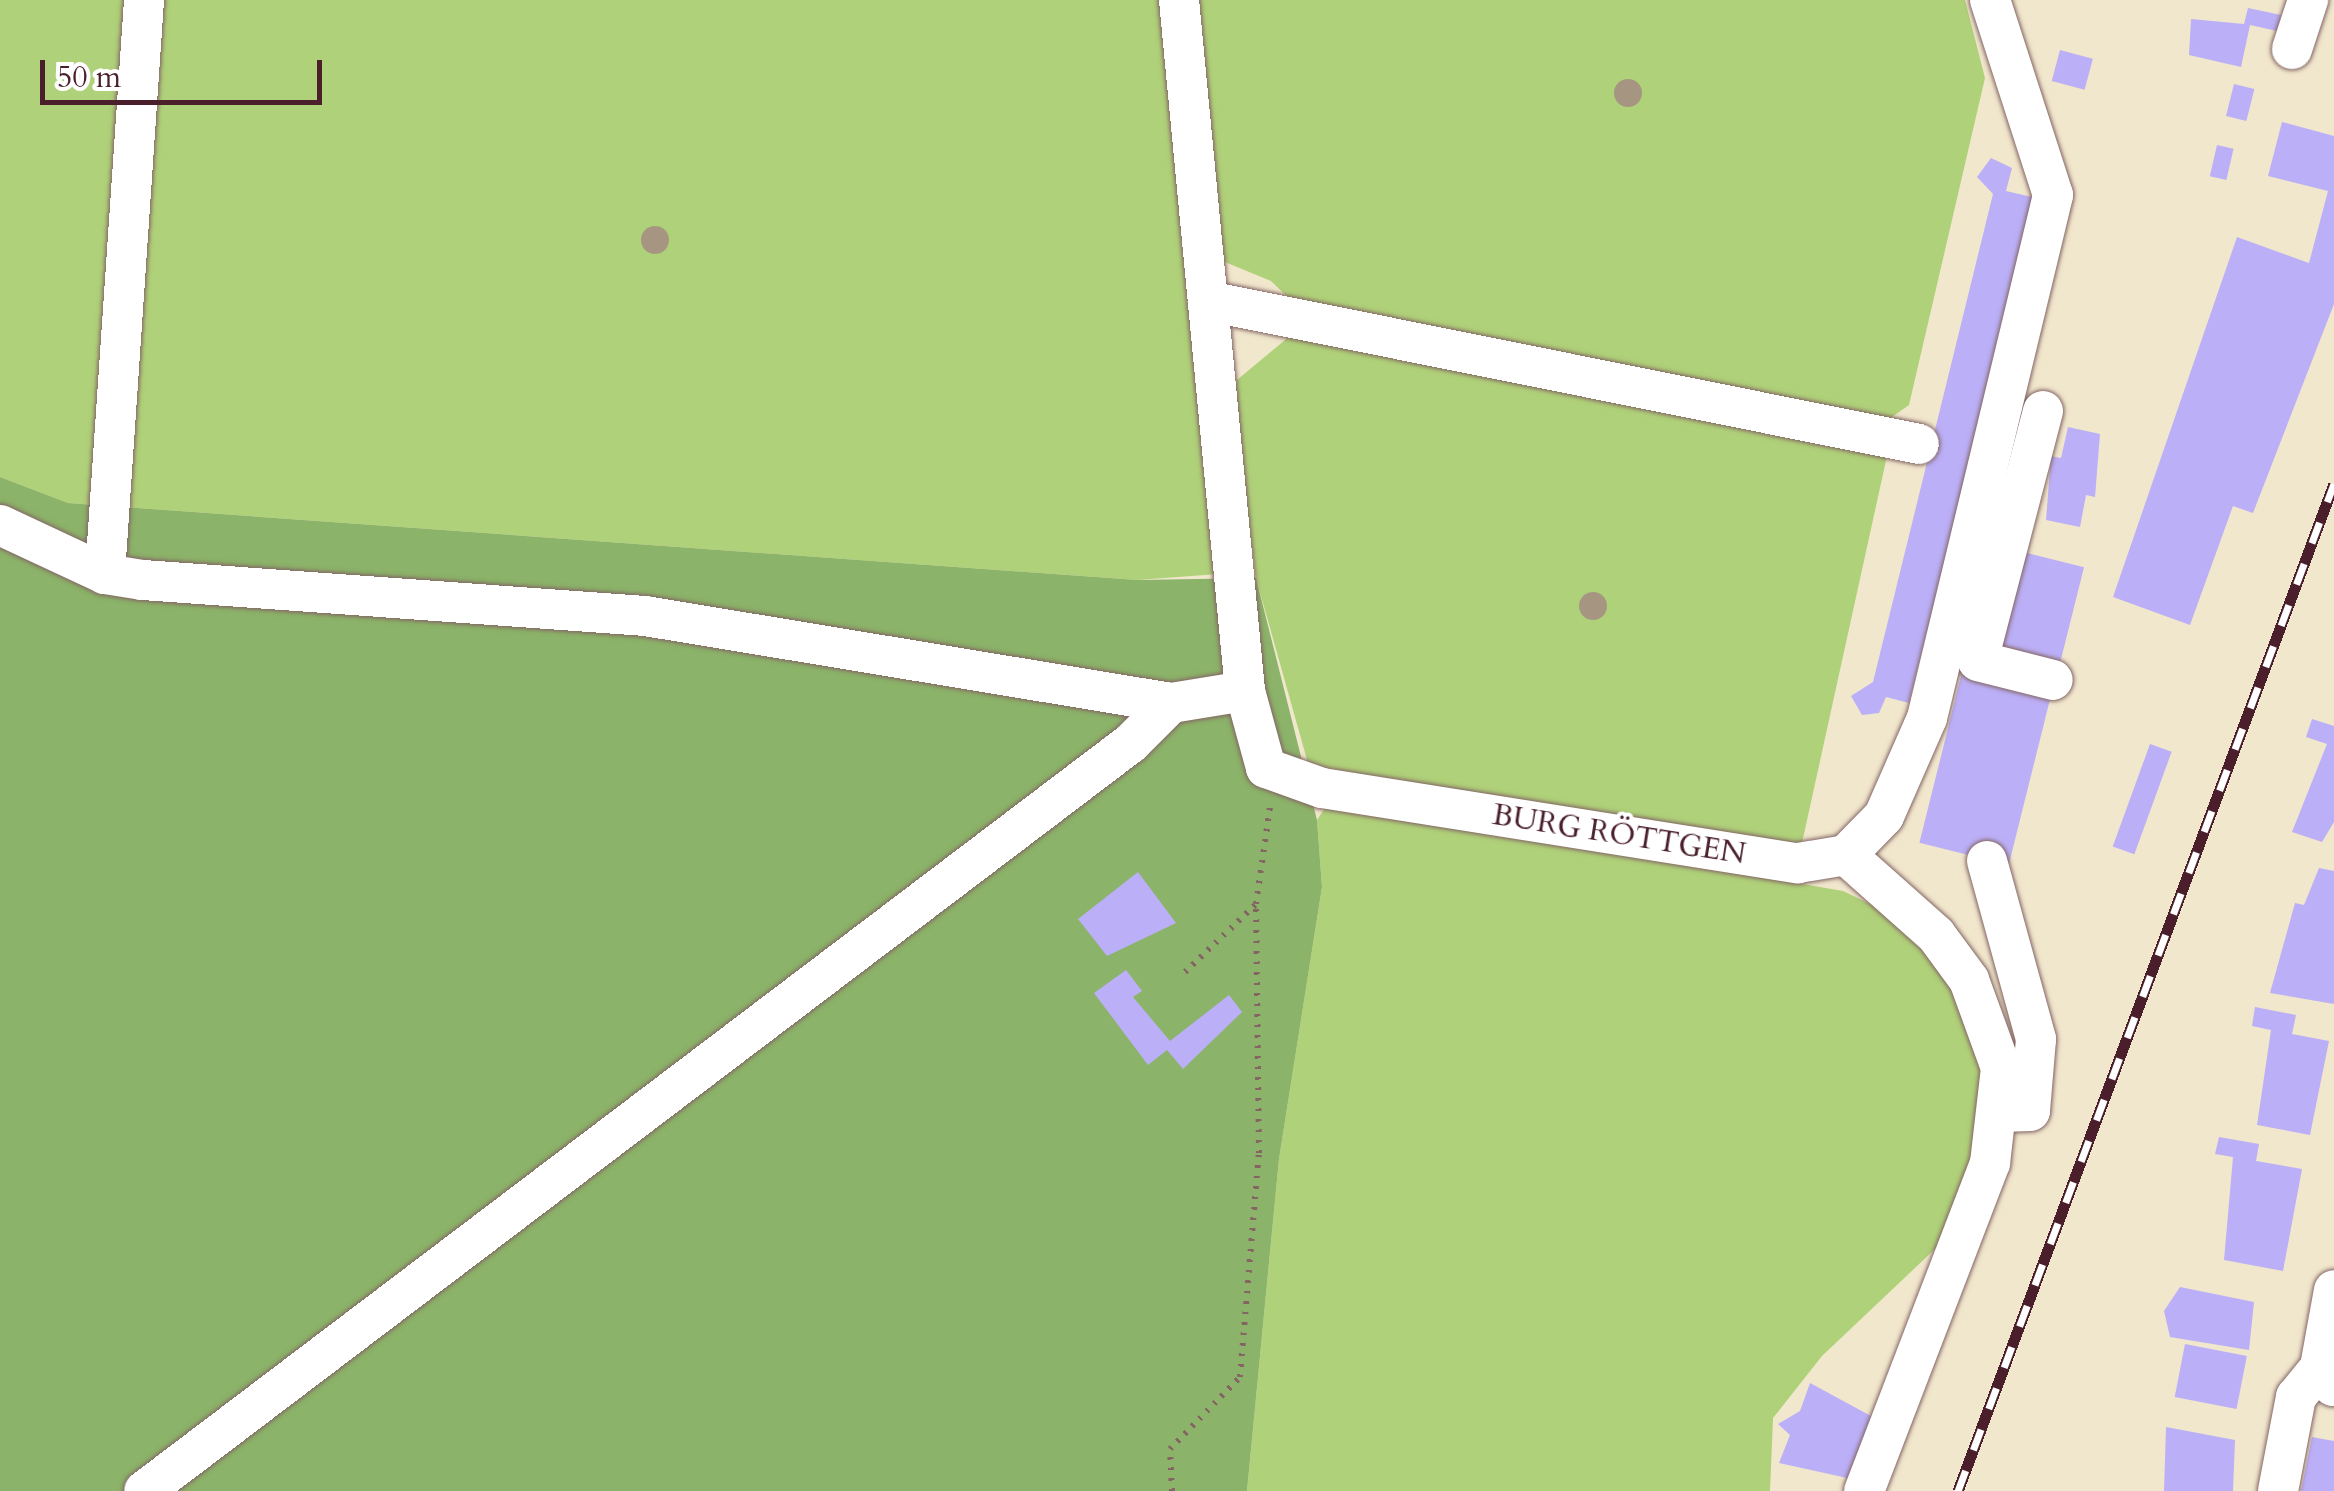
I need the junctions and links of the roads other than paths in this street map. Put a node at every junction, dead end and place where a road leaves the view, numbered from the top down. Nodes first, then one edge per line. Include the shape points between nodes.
1 (144, 0) edge
2 (1179, 0) edge
3 (1990, 0) edge
4 (2308, 0) edge
5 (2292, 48) dead end
6 (1208, 301) junction
7 (2043, 411) dead end
8 (1919, 444) dead end
9 (1990, 457) junction
10 (2033, 469) junction
11 (0, 525) edge
12 (104, 574) junction
13 (2053, 680) dead end
14 (1245, 692) junction
15 (1171, 703) junction
16 (1846, 855) junction
17 (1988, 861) dead end
18 (2001, 1112) junction
19 (2334, 1290) edge
20 (2327, 1377) edge
21 (144, 1491) edge
22 (1864, 1491) edge
23 (2278, 1491) edge

1 - 12 street
2 - 6 street
3 - 9 street via 2053,196
4 - 5 street
6 - 8 street
6 - 14 street
7 - 10 street
9 - 10 street
9 - 16 street via 1926,718 1884,816
10 - 13 street via 1978,661
11 - 12 street
12 - 15 street via 645,616
14 - 15 street
14 - 16 street, BURG RÖTTGEN via 1266,768 1322,788 1798,863
15 - 21 street via 1131,743
16 - 18 street via 1936,935 1969,980 2001,1068
17 - 18 street via 2036,1039 2030,1111
18 - 22 street
19 - 20 street
20 - 23 street via 2296,1398

